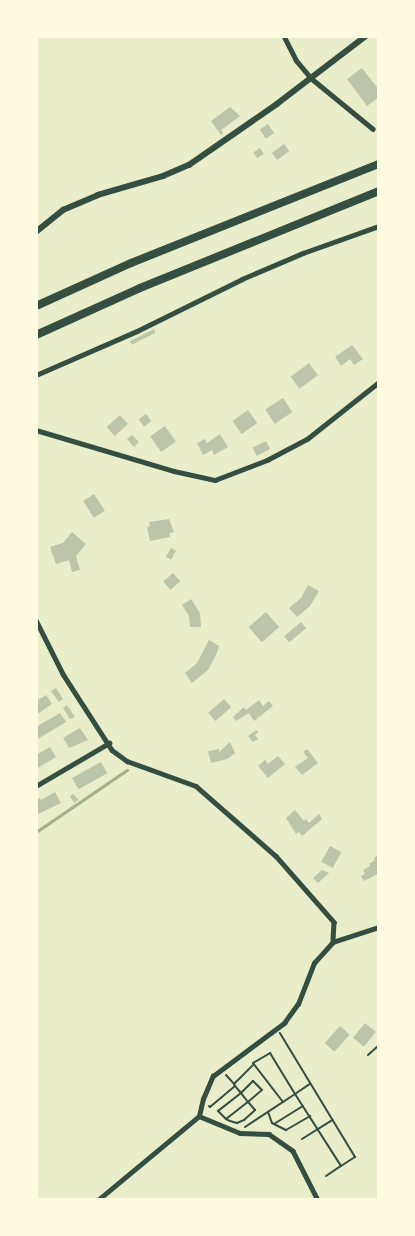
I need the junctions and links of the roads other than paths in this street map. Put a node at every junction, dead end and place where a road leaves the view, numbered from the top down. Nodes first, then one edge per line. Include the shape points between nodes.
1 (284, 36) edge
2 (366, 36) edge
3 (311, 78) junction
4 (373, 130) dead end
5 (379, 164) edge
6 (379, 191) edge
7 (379, 226) edge
8 (36, 232) edge
9 (36, 306) edge
10 (36, 335) edge
11 (36, 375) edge
12 (379, 382) edge
13 (36, 430) edge
14 (36, 620) edge
15 (109, 743) junction
16 (36, 786) edge
17 (379, 927) edge
18 (333, 942) junction
19 (379, 1045) edge
20 (368, 1055) dead end
21 (199, 1116) junction
22 (98, 1200) edge
23 (318, 1200) edge

1 - 3 street via 296,60
2 - 3 main road
3 - 4 street
3 - 8 main road via 189,165 98,195 64,210
5 - 9 highway via 131,263
6 - 10 highway via 140,288
7 - 11 street via 242,279 137,331
12 - 13 street via 307,439 267,460 215,480
14 - 15 street via 63,674
15 - 16 street
15 - 18 street via 117,755 127,761 196,786 276,856 334,922
17 - 18 street
18 - 21 street via 314,963 298,1004 277,1028 213,1076
19 - 20 lane
21 - 22 street
21 - 23 street via 237,1132 269,1134 293,1151

